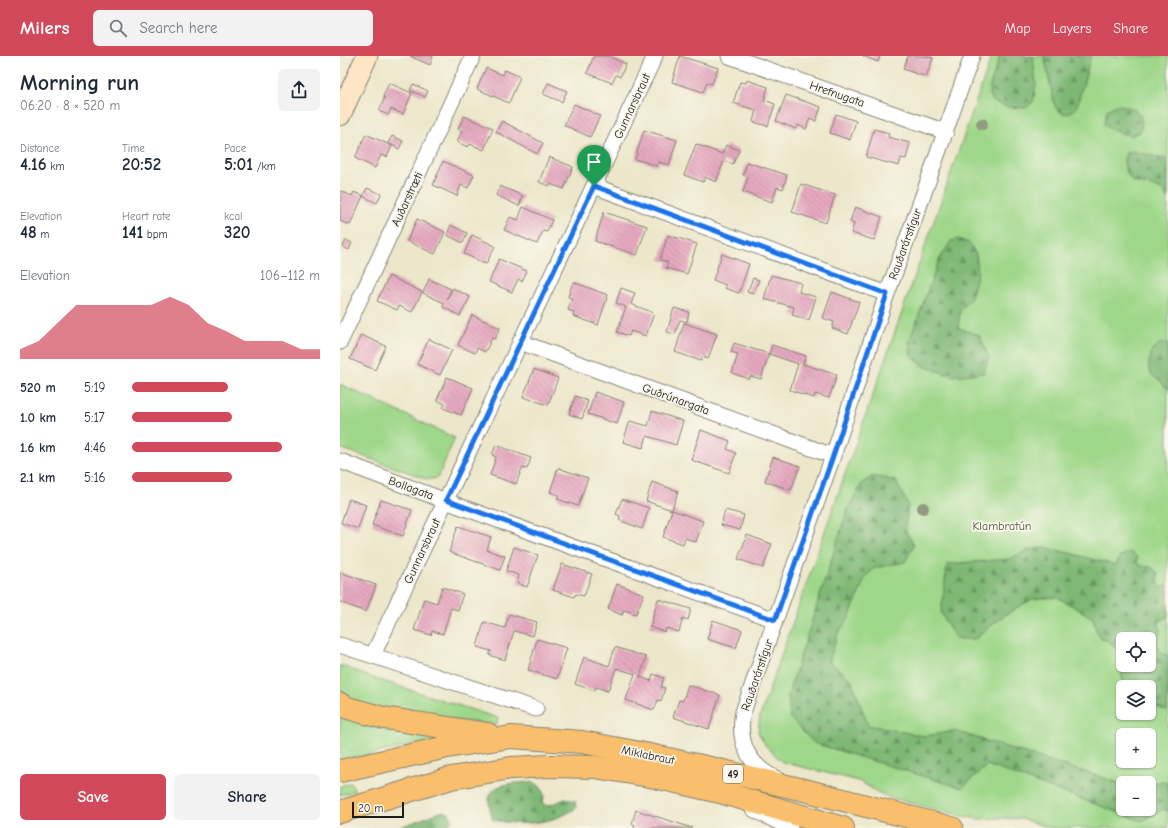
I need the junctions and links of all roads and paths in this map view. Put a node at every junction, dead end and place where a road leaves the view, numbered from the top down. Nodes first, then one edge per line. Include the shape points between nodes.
1 (367, 56) edge
2 (473, 56) edge
3 (655, 56) edge
4 (729, 56) edge
5 (972, 56) edge
6 (340, 115) edge
7 (946, 132) junction
8 (594, 186) junction
9 (887, 294) junction
10 (340, 342) edge
11 (520, 342) junction
12 (833, 456) junction
13 (340, 461) edge
14 (446, 500) junction
15 (775, 620) junction
16 (340, 645) edge
17 (372, 655) junction
18 (340, 704) edge
19 (536, 709) dead end
20 (511, 737) junction
21 (340, 771) edge
22 (804, 790) junction
23 (720, 792) junction
24 (340, 812) edge
25 (790, 828) edge
26 (843, 828) edge
27 (952, 828) edge

1 - 6 main road
2 - 10 street, Auðarstræti
3 - 8 street, Gunnarsbraut
4 - 7 street, Hrefnugata
5 - 7 street, Rauðarárstígur
7 - 9 street, Rauðarárstígur
8 - 9 street
8 - 11 street, Gunnarsbraut
9 - 12 street, Rauðarárstígur
11 - 12 street, Guðrúnargata
11 - 14 street, Gunnarsbraut
12 - 15 street, Rauðarárstígur
13 - 14 street, Bollagata
14 - 15 street, Bollagata
14 - 17 street, Gunnarsbraut
15 - 22 street, Rauðarárstígur via 743,712 741,731 745,749 758,767 766,774
16 - 17 street
17 - 19 street
18 - 20 highway via 384,718
20 - 21 highway, Miklabraut / 49 via 447,747
20 - 22 highway, Miklabraut / 49 via 582,742
22 - 27 highway, Miklabraut / 49
23 - 24 highway, Miklabraut / 49 via 595,767 511,768 451,778
23 - 25 street
23 - 26 highway, Miklabraut / 49

